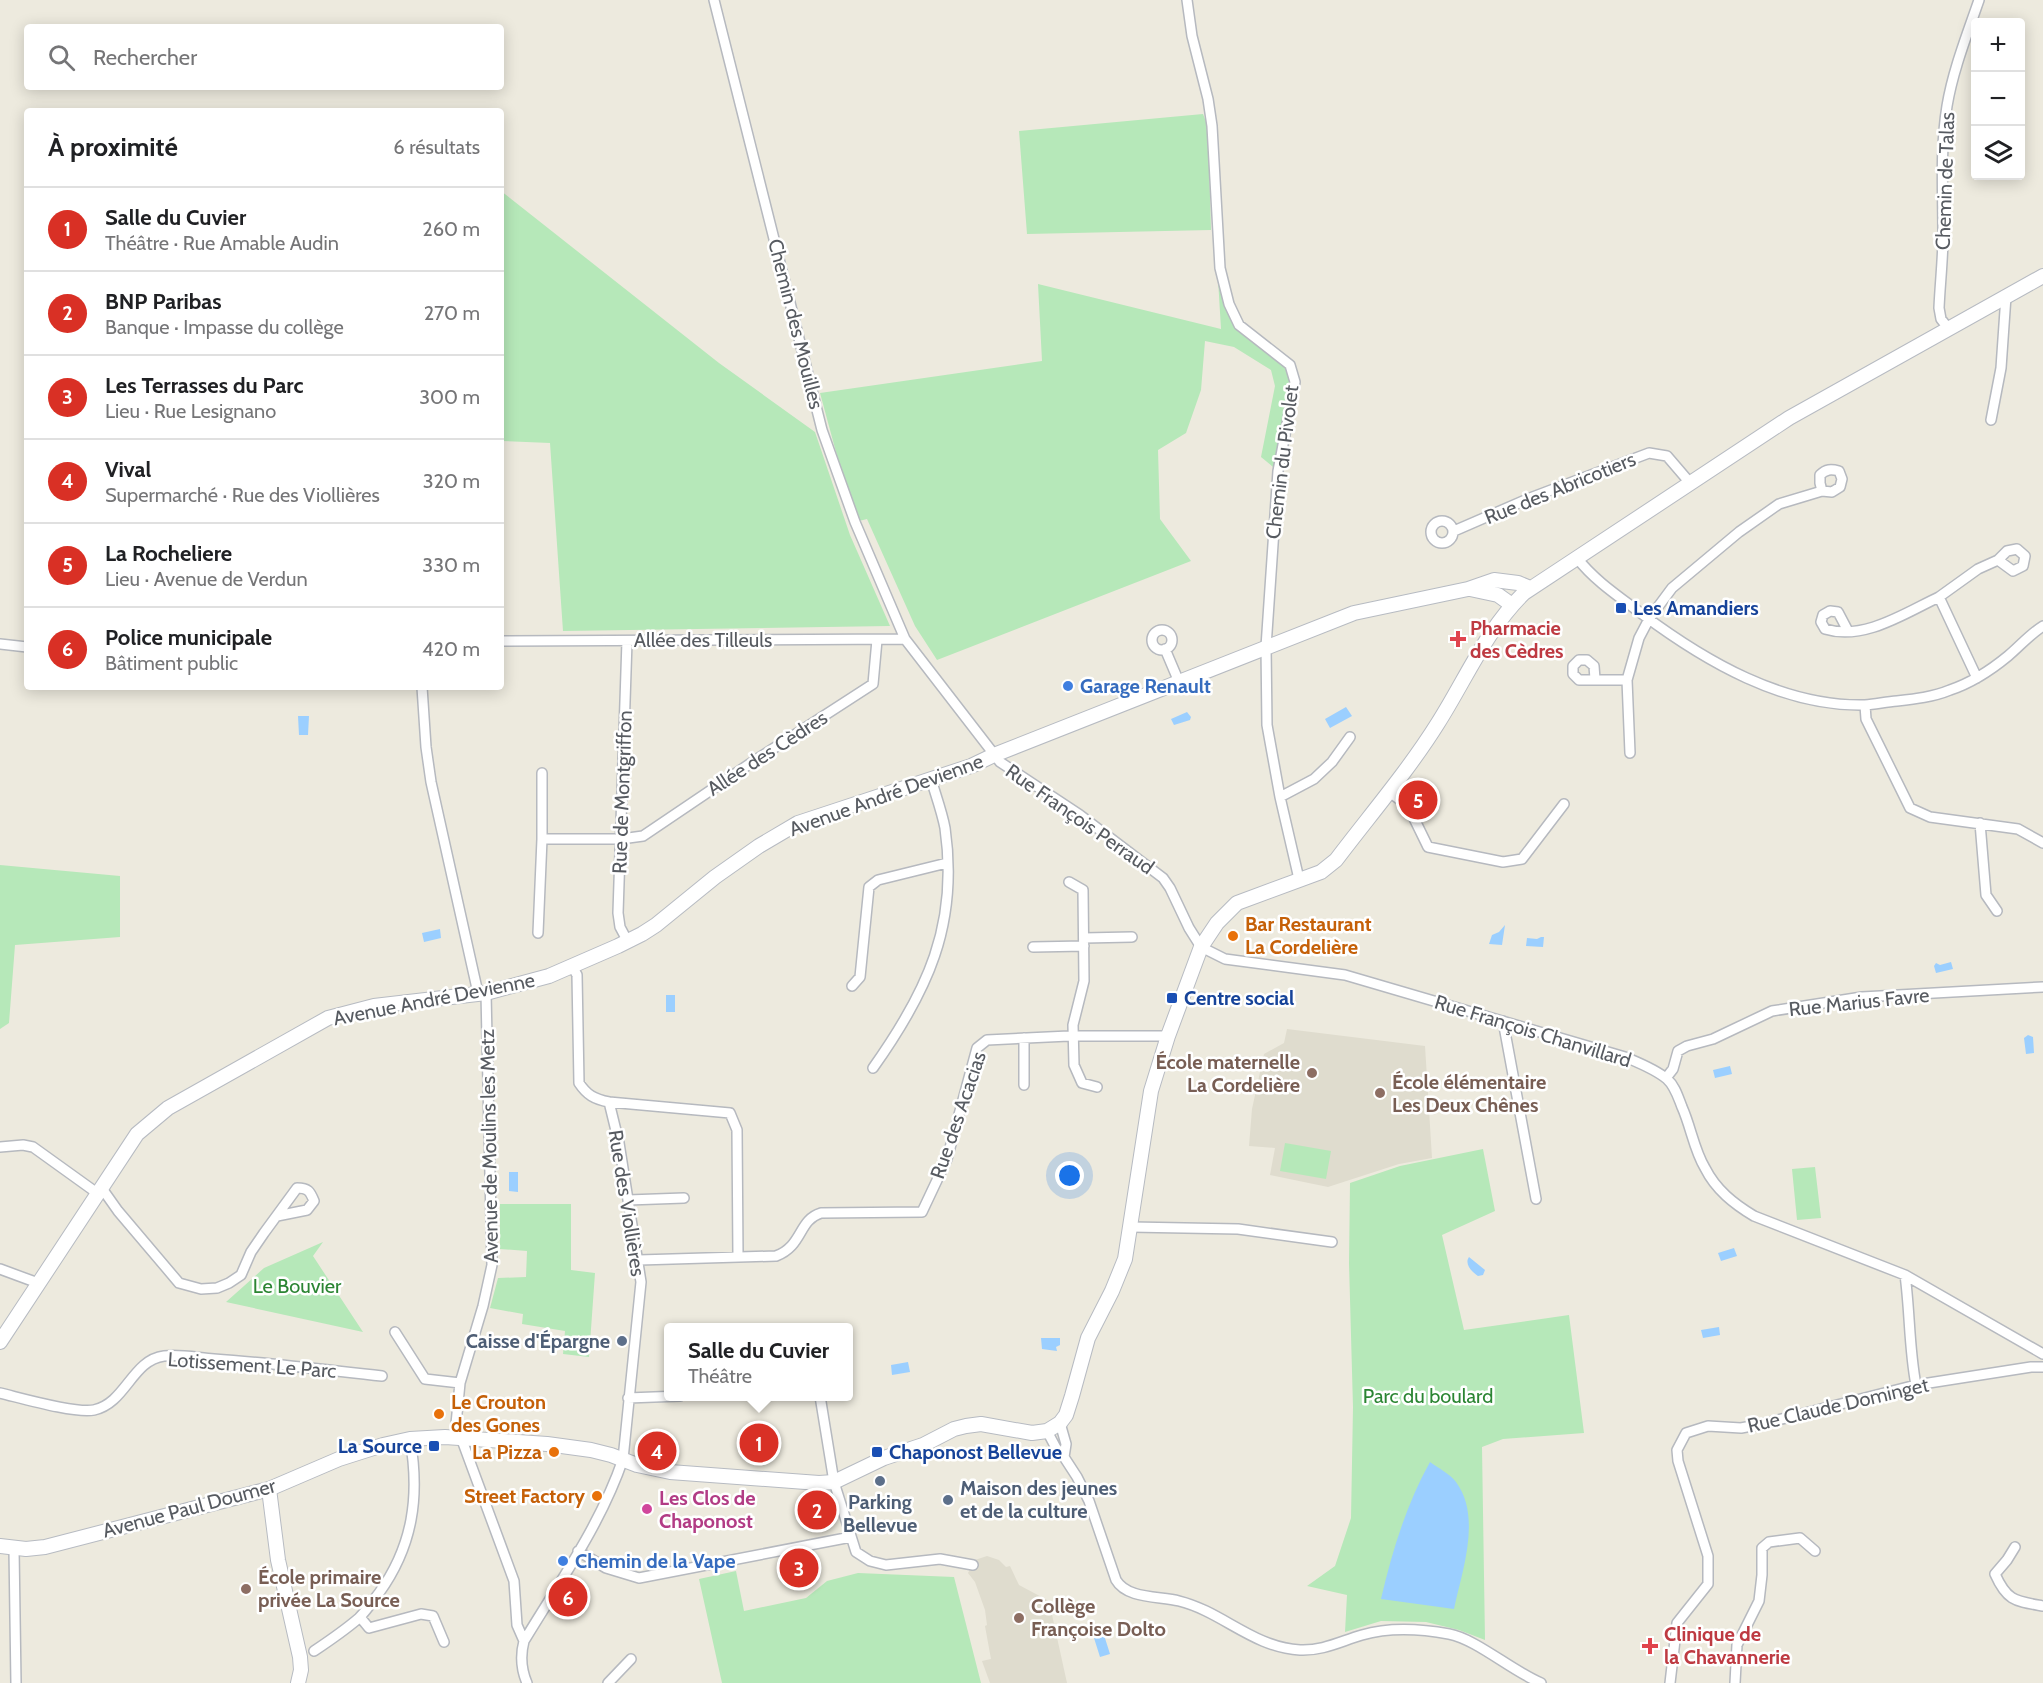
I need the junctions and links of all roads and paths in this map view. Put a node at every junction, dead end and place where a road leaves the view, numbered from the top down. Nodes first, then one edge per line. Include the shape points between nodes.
1 (714, 0) edge
2 (1187, 0) edge
3 (1979, 0) edge
4 (2043, 276) edge
5 (2006, 296) junction
6 (1948, 328) junction
7 (1991, 420) dead end
8 (1691, 484) junction
9 (1822, 491) dead end
10 (1454, 531) dead end
11 (1577, 558) junction
12 (1998, 560) dead end
13 (1530, 588) junction
14 (1468, 589) junction
15 (1939, 597) junction
16 (1512, 605) junction
17 (1649, 619) junction
18 (2043, 626) edge
19 (1848, 631) dead end
20 (905, 639) junction
21 (627, 640) junction
22 (878, 640) junction
23 (504, 641) edge
24 (0, 644) edge
25 (24, 647) edge
26 (1266, 647) junction
27 (1166, 649) dead end
28 (1977, 678) junction
29 (1595, 679) dead end
30 (1627, 680) junction
31 (1179, 682) junction
32 (422, 690) edge
33 (1865, 705) junction
34 (1350, 737) dead end
35 (1630, 753) dead end
36 (994, 756) junction
37 (542, 773) dead end
38 (932, 780) junction
39 (1388, 791) junction
40 (1280, 796) junction
41 (1564, 804) dead end
42 (1980, 824) junction
43 (542, 839) junction
44 (621, 840) junction
45 (2043, 843) edge
46 (947, 864) junction
47 (1299, 879) junction
48 (1069, 882) dead end
49 (1997, 912) dead end
50 (538, 933) dead end
51 (1132, 937) dead end
52 (628, 942) junction
53 (1084, 942) junction
54 (1033, 947) dead end
55 (1201, 947) junction
56 (572, 966) junction
57 (852, 986) dead end
58 (2043, 987) edge
59 (482, 993) junction
60 (1503, 1020) junction
61 (1073, 1036) junction
62 (1168, 1036) junction
63 (1024, 1038) junction
64 (873, 1068) dead end
65 (1666, 1078) junction
66 (1024, 1085) dead end
67 (1097, 1087) dead end
68 (609, 1102) junction
69 (0, 1147) edge
70 (99, 1190) junction
71 (684, 1198) dead end
72 (1536, 1199) dead end
73 (628, 1200) junction
74 (277, 1216) dead end
75 (1131, 1227) junction
76 (1332, 1242) dead end
77 (738, 1257) junction
78 (639, 1260) junction
79 (0, 1269) edge
80 (1905, 1275) junction
81 (38, 1283) junction
82 (395, 1332) dead end
83 (0, 1342) edge
84 (2043, 1354) edge
85 (2043, 1367) edge
86 (382, 1376) dead end
87 (460, 1383) junction
88 (1916, 1385) junction
89 (0, 1393) edge
90 (664, 1397) edge
91 (628, 1398) junction
92 (821, 1401) edge
93 (1054, 1427) junction
94 (460, 1438) junction
95 (410, 1439) junction
96 (1064, 1457) junction
97 (623, 1459) junction
98 (834, 1482) junction
99 (269, 1489) junction
100 (851, 1537) junction
101 (2015, 1547) dead end
102 (7, 1548) edge
103 (578, 1551) junction
104 (1815, 1551) dead end
105 (973, 1565) dead end
106 (2043, 1606) edge
107 (360, 1617) junction
108 (524, 1641) junction
109 (444, 1642) dead end
110 (314, 1651) dead end
111 (631, 1659) dead end
112 (16, 1683) edge
113 (298, 1683) edge
114 (527, 1683) edge
115 (608, 1683) edge
116 (1541, 1683) edge
117 (1670, 1683) edge
118 (1735, 1683) edge

1 - 20 street, Chemin des Mouilles via 822,430 855,522
2 - 26 street, Chemin du Pivolet via 1212,126 1220,268 1229,304 1239,325 1290,365 1295,382 1278,471
3 - 6 street, Chemin de Talas via 1955,70 1943,142 1939,308
4 - 5 main road
5 - 6 main road
5 - 7 street via 2001,368
6 - 8 main road via 1788,418
8 - 10 street, Rue des Abricotiers via 1667,456 1649,453
8 - 11 main road
9 - 17 street via 1779,504 1739,531 1672,588
11 - 13 main road
11 - 17 street via 1587,572
12 - 15 street via 1978,569
13 - 14 main road, Avenue André Devienne via 1494,580
13 - 16 main road
14 - 16 main road, Avenue André Devienne via 1497,595
14 - 26 main road, Avenue André Devienne via 1354,614
15 - 19 street via 1865,630
15 - 28 street
16 - 39 main road via 1486,638 1438,724
17 - 30 street
17 - 33 street via 1691,648 1768,687 1796,696
18 - 28 street
20 - 22 street, Allée des Tilleuls
20 - 36 street, Rue François Perraud
21 - 22 street, Allée des Tilleuls
21 - 23 street, Allée des Tilleuls
21 - 44 street, Rue de Montgriffon
22 - 44 street, Allée des Cèdres via 873,684 643,836
24 - 25 street
26 - 31 main road, Avenue André Devienne
26 - 40 street, Chemin du Pivolet via 1267,725
27 - 31 street
28 - 33 street via 1950,691 1921,698
29 - 30 street
30 - 35 street
31 - 36 main road, Avenue André Devienne
32 - 59 street, Avenue de Moulins les Metz via 431,782
33 - 42 street via 1866,719 1910,808 1930,817
34 - 40 street via 1314,779
36 - 38 main road, Avenue André Devienne
36 - 55 street, Rue François Perraud via 1163,878
37 - 43 street
38 - 46 street via 945,827
38 - 52 main road, Avenue André Devienne via 785,830
39 - 41 street via 1408,806 1428,847 1503,862 1522,859
39 - 47 main road via 1336,860 1321,872
40 - 47 street, Chemin du Pivolet
42 - 45 street via 2018,829
42 - 49 street via 1986,895
43 - 44 street
43 - 50 street
44 - 52 street, Rue de Montgriffon via 618,920
46 - 57 street via 878,880 869,887 860,977
46 - 64 street via 945,918 934,960 917,1000
47 - 55 main road via 1238,903 1217,923
48 - 53 street via 1083,890
51 - 53 street
52 - 56 main road, Avenue André Devienne
53 - 54 street
53 - 61 street via 1084,981
55 - 60 street, Rue François Chanvillard via 1225,959 1345,975
55 - 62 main road
56 - 59 main road, Avenue André Devienne
56 - 68 street, Rue des Viollières via 577,975 579,1083 595,1099
58 - 65 street, Rue Marius Favre via 1862,997 1772,1011 1713,1040 1687,1046 1678,1052
59 - 70 main road, Avenue André Devienne via 374,1006 328,1018 168,1108 137,1134
59 - 87 street, Avenue de Moulins les Metz via 492,1265
60 - 65 street, Rue François Chanvillard via 1625,1057
60 - 72 street
61 - 62 street, Rue des Acacias
61 - 63 street, Rue des Acacias
61 - 67 street via 1074,1065 1082,1083
62 - 75 main road via 1151,1091
63 - 66 street
63 - 77 street, Rue des Acacias via 987,1040 978,1048 947,1159 922,1212 821,1213 807,1221 796,1243 784,1253
65 - 80 street via 1685,1114 1704,1168 1732,1202 1754,1216
68 - 73 street, Rue des Viollières
68 - 77 street via 730,1113 737,1130
69 - 70 street via 33,1147
70 - 74 street via 178,1283 201,1289 217,1288 241,1275 257,1243
70 - 81 main road, Avenue André Devienne
71 - 73 street
73 - 78 street, Rue des Viollières
75 - 76 street via 1238,1229
75 - 93 main road via 1125,1259 1088,1338 1066,1415
77 - 78 street, Rue des Acacias
78 - 91 street, Rue des Viollières via 641,1282
79 - 81 street
80 - 84 street
80 - 88 street
81 - 83 main road, Avenue André Devienne
82 - 87 street via 425,1379
85 - 88 street, Rue Claude Dominget
86 - 89 street, Lotissement Le Parc via 165,1356 141,1368 117,1398 94,1410
87 - 94 street, Avenue de Moulins les Metz via 456,1424
88 - 117 street, Rue Claude Dominget via 1762,1424 1741,1428 1708,1425 1686,1433 1677,1449 1678,1461 1708,1556 1708,1584 1677,1623
90 - 91 street
91 - 97 street, Rue des Viollières
92 - 98 street
93 - 96 street via 1056,1448
93 - 96 street via 1066,1444
93 - 98 main road via 1032,1433 966,1425
94 - 95 main road, Avenue Paul Doumer
94 - 97 main road, Avenue Paul Doumer via 547,1444
94 - 108 street, Avenue de Moulins les Metz via 514,1581 517,1625
95 - 99 main road, Avenue Paul Doumer via 339,1459
95 - 107 street via 415,1489 404,1550 386,1583
96 - 116 street via 1089,1502 1116,1580 1125,1590 1181,1601 1214,1613 1260,1641 1298,1650 1318,1650 1382,1631 1451,1634
97 - 98 main road, Avenue Paul Doumer via 670,1472
97 - 103 street, Rue des Viollières
98 - 100 street
99 - 102 main road, Avenue Paul Doumer via 45,1547
99 - 113 main road via 278,1560 300,1657
100 - 103 street via 639,1578 606,1568
100 - 105 street via 856,1552 886,1565 940,1559
101 - 106 street via 1995,1574 2002,1590 2011,1599
102 - 112 street
103 - 108 street, Rue des Viollières
104 - 118 street via 1800,1538 1769,1542 1762,1548 1759,1601 1737,1645
107 - 109 street via 369,1628 421,1614 433,1616
107 - 110 street
108 - 114 street via 521,1653
111 - 115 street

